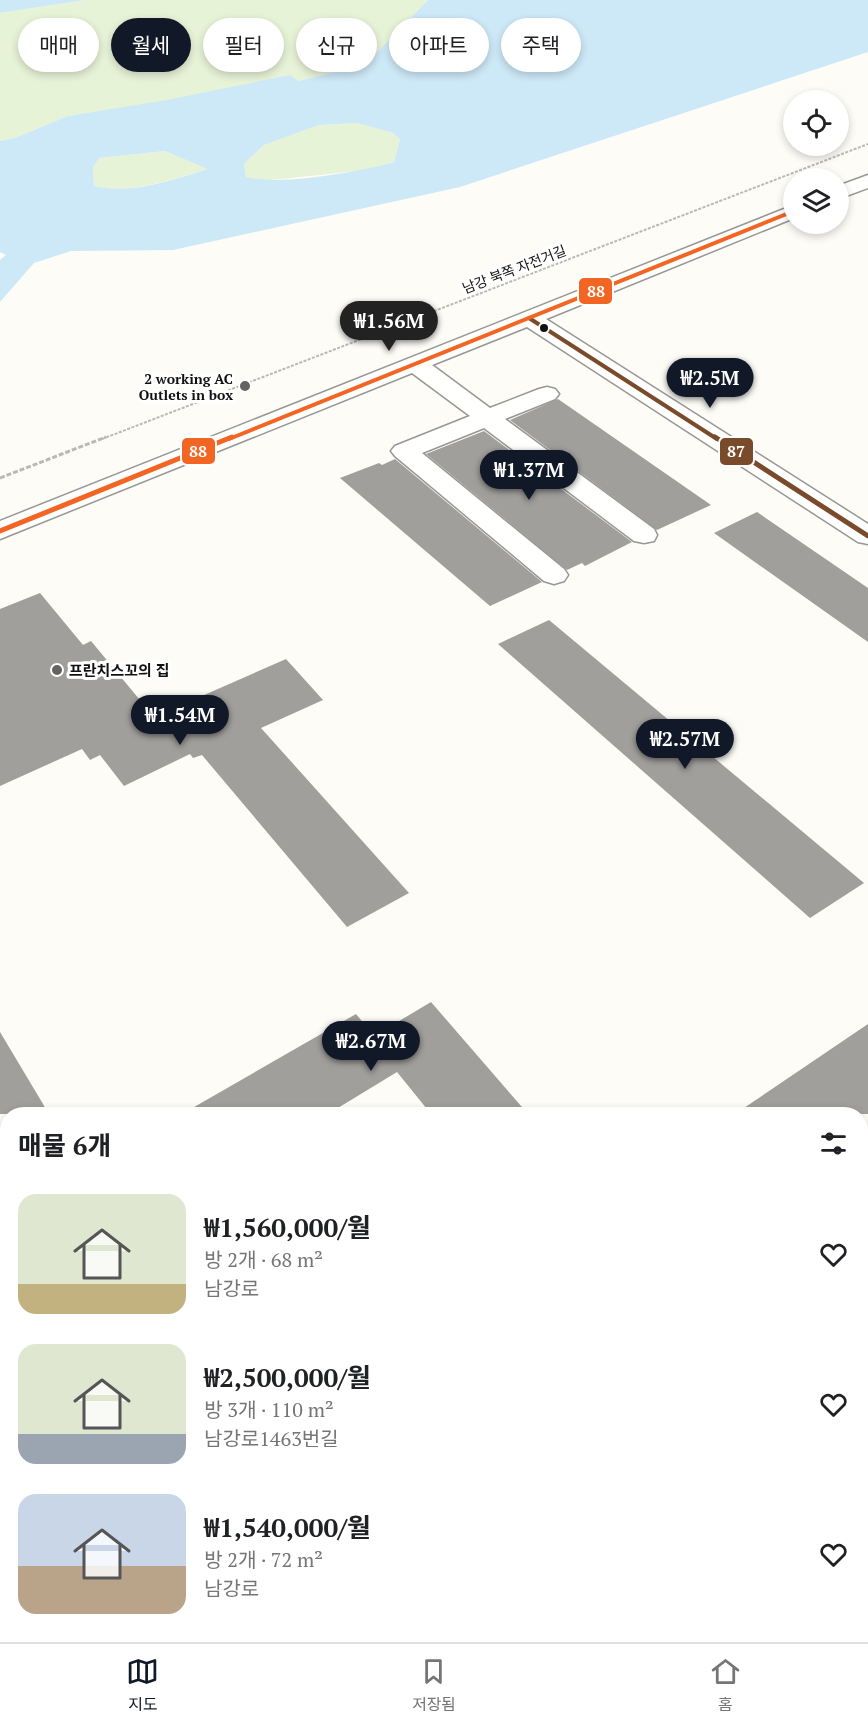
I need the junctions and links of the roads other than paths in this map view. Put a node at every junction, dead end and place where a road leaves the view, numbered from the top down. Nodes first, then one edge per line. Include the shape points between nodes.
1 (868, 181) edge
2 (849, 189) edge
3 (783, 215) edge
4 (529, 318) junction
5 (415, 364) junction
6 (547, 394) dead end
7 (488, 417) junction
8 (0, 531) edge
9 (644, 535) dead end
10 (868, 536) edge
11 (554, 575) dead end

1 - 2 street
3 - 4 street
4 - 5 street
4 - 10 street
5 - 7 street
5 - 8 street
6 - 7 street
7 - 9 street
7 - 11 street via 404,451

